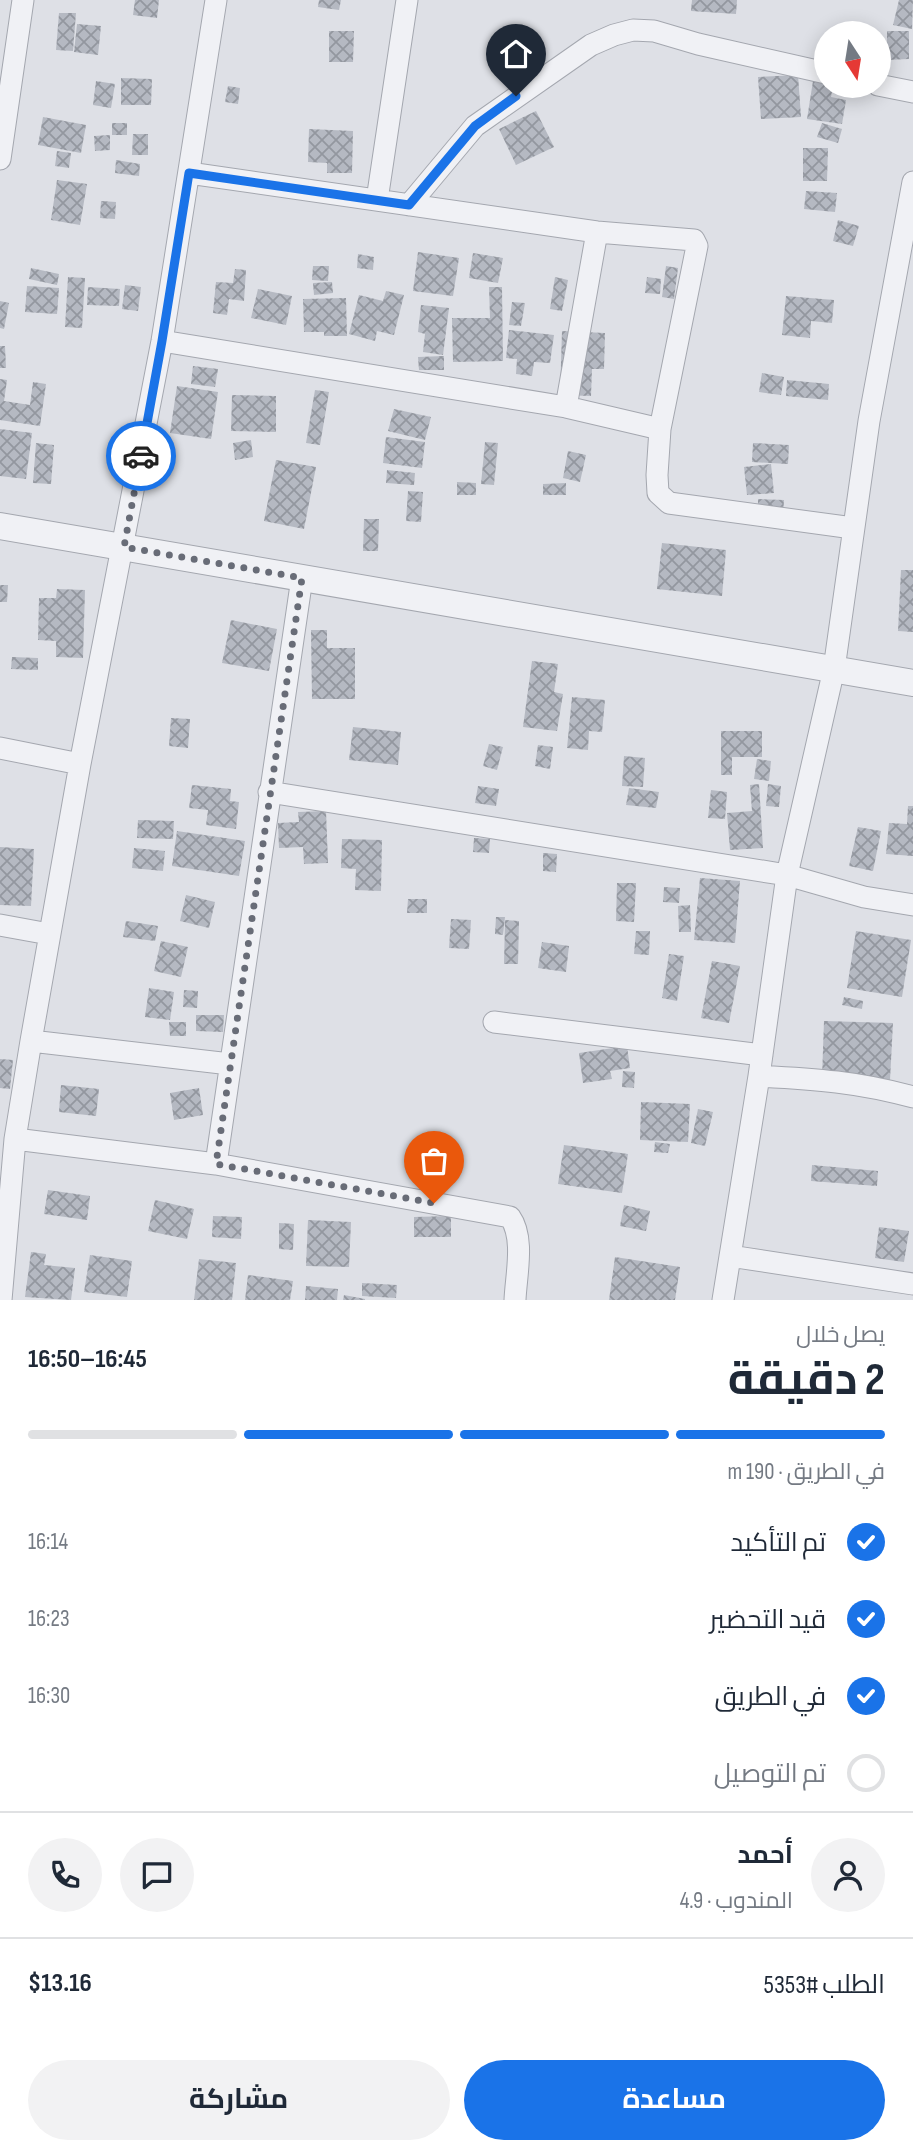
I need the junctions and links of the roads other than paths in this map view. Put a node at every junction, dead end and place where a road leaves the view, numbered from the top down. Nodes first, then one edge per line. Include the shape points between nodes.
1 (23, 0) edge
2 (216, 0) edge
3 (407, 0) edge
4 (814, 70) edge
5 (891, 88) edge
6 (913, 92) edge
7 (1, 145) edge
8 (189, 173) junction
9 (913, 182) edge
10 (377, 200) junction
11 (409, 205) junction
12 (597, 232) junction
13 (903, 294) edge
14 (162, 341) junction
15 (566, 407) junction
16 (660, 429) junction
17 (0, 526) edge
18 (853, 528) junction
19 (124, 547) junction
20 (302, 578) junction
21 (834, 669) junction
22 (913, 683) edge
23 (0, 748) edge
24 (80, 764) junction
25 (269, 792) junction
26 (787, 875) junction
27 (913, 905) edge
28 (0, 925) edge
29 (49, 934) junction
30 (494, 1022) dead end
31 (31, 1041) junction
32 (230, 1064) junction
33 (760, 1065) junction
34 (913, 1097) edge
35 (15, 1139) junction
36 (216, 1164) junction
37 (730, 1256) junction
38 (913, 1284) edge
39 (1, 1300) edge
40 (514, 1300) edge
41 (723, 1300) edge

1 - 7 street
2 - 8 street
3 - 10 street
4 - 11 street via 654,31 614,35 591,45 475,126
5 - 6 street
8 - 10 street
8 - 14 street
9 - 13 street
10 - 11 street
11 - 12 street
12 - 15 street
12 - 16 street via 688,239 697,246
13 - 18 street via 869,421
14 - 15 street
14 - 19 street
15 - 16 street
16 - 18 street via 658,493 669,503
17 - 19 street
18 - 21 street
19 - 20 street
19 - 24 street
20 - 21 street
20 - 25 street
21 - 22 street
21 - 26 street
23 - 24 street
24 - 29 street
25 - 26 street
25 - 32 street
26 - 27 street via 864,897
26 - 33 street
28 - 29 street
29 - 31 street
30 - 33 street
31 - 32 street
31 - 35 street
32 - 36 street
33 - 34 street
33 - 37 street
35 - 36 street
35 - 39 street
36 - 40 street via 510,1217 518,1239
37 - 38 street
37 - 41 street

